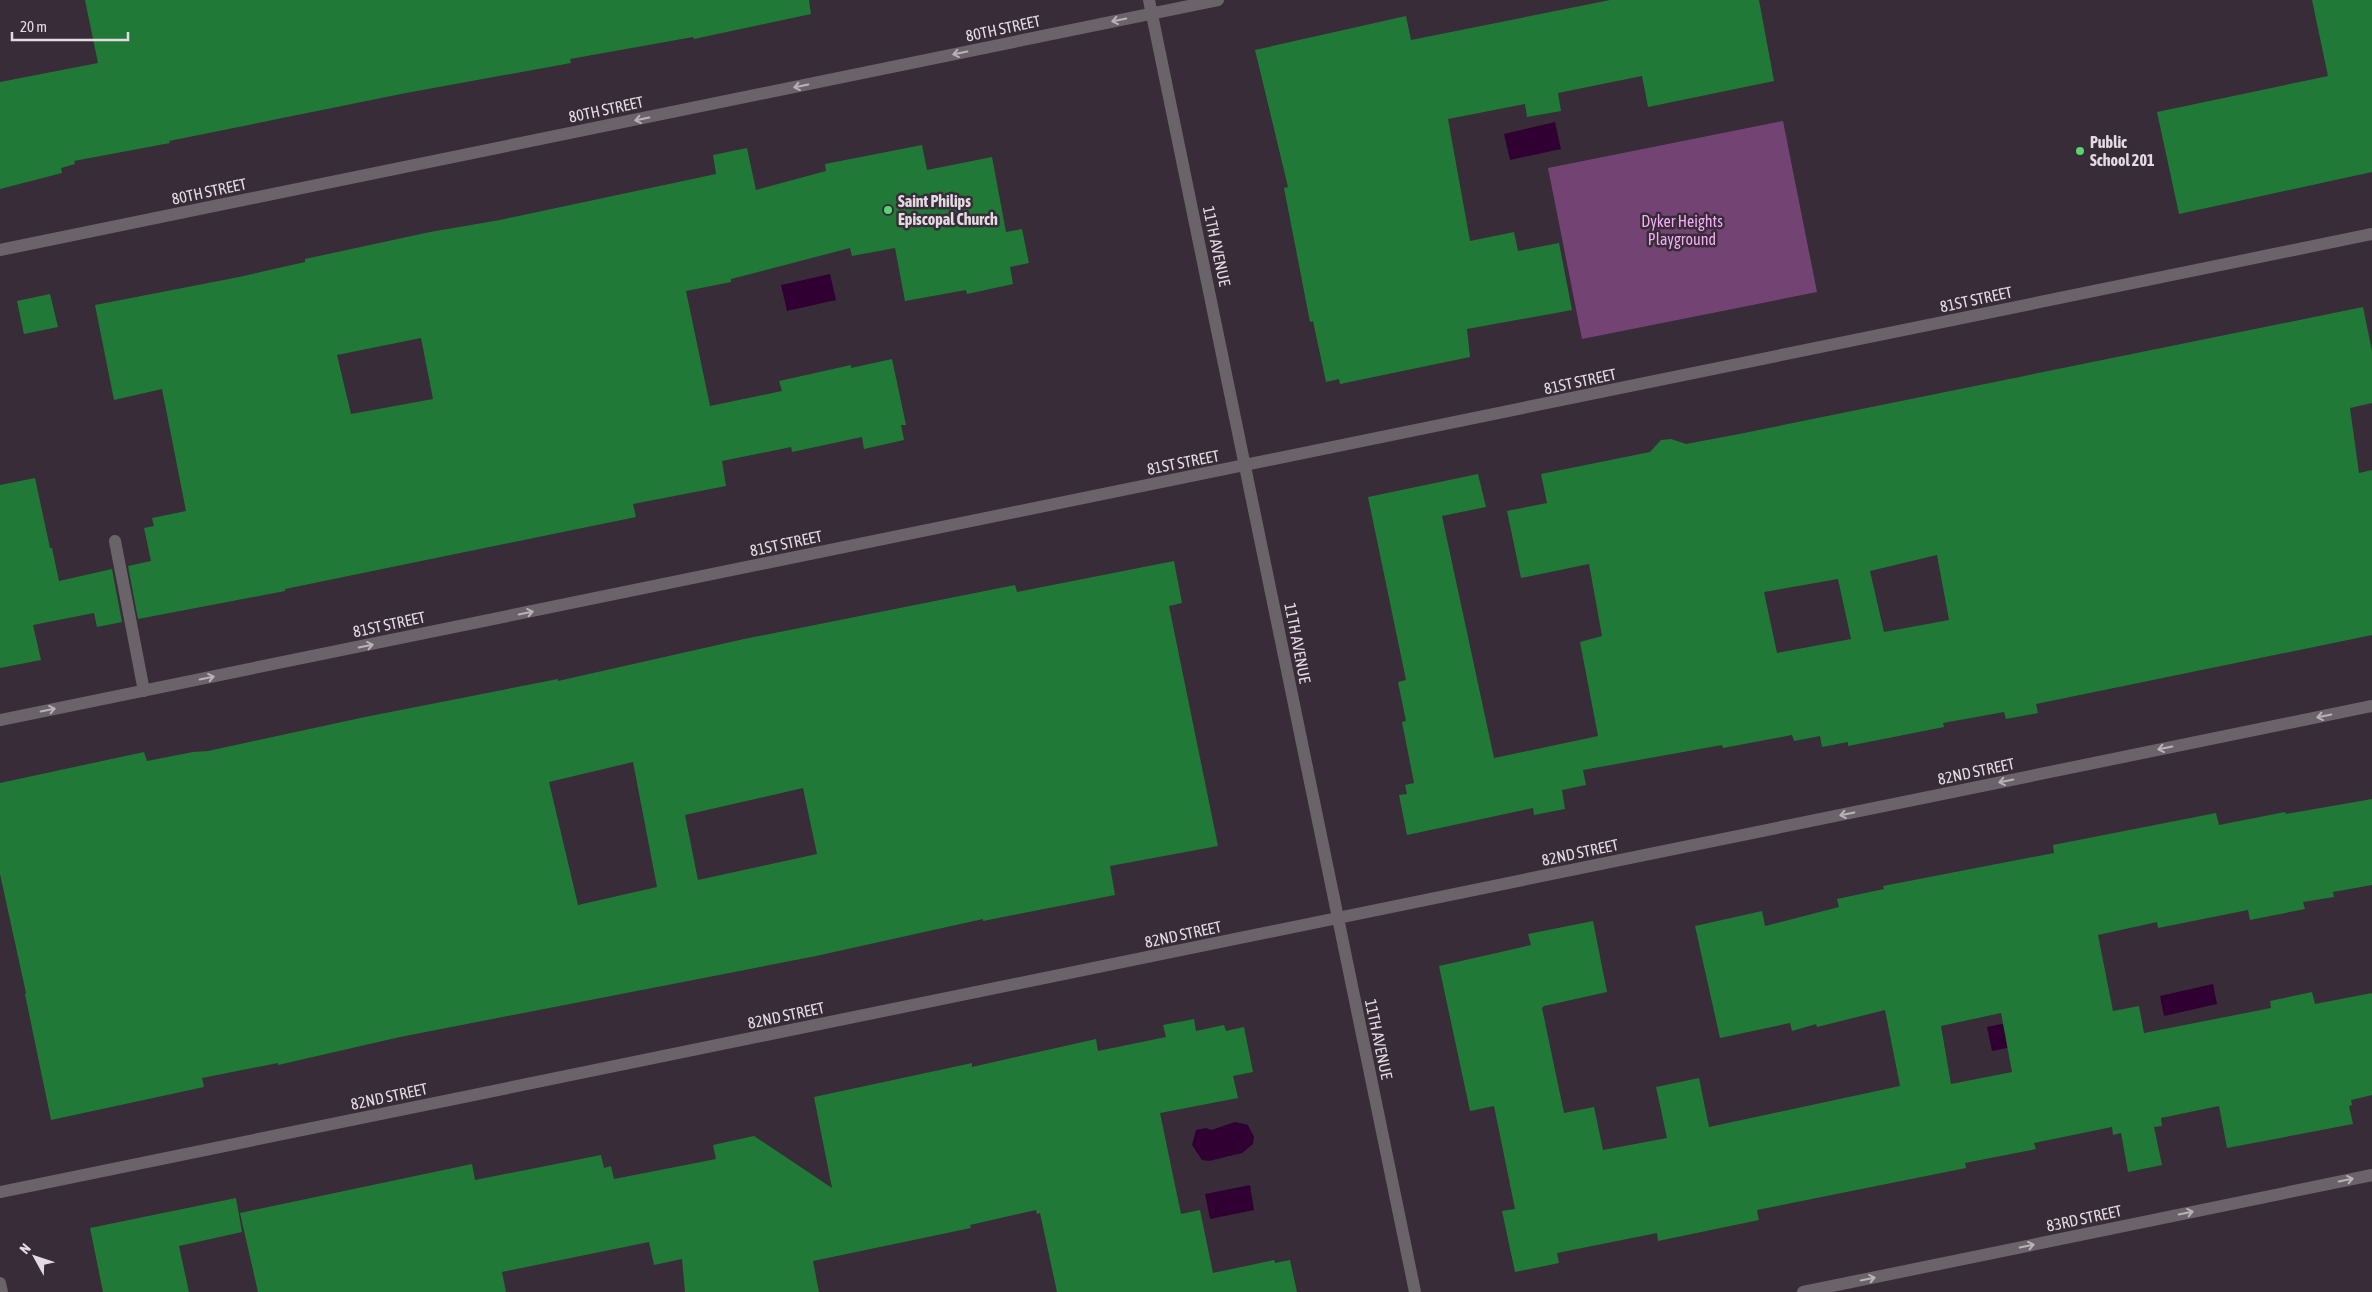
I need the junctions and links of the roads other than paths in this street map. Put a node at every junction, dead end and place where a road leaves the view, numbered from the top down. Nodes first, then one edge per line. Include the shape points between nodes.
1 (1150, 0) edge
2 (1218, 0) edge
3 (1152, 14) junction
4 (2372, 234) edge
5 (0, 250) edge
6 (1246, 466) junction
7 (115, 541) dead end
8 (144, 691) junction
9 (2372, 706) edge
10 (0, 720) edge
11 (1338, 918) junction
12 (2372, 1175) edge
13 (0, 1192) edge
14 (0, 1283) edge
15 (2, 1292) edge
16 (1415, 1292) edge
17 (1803, 1292) edge

1 - 3 street, 11TH AVENUE
2 - 3 street, 80TH STREET
3 -> 5 street, 80TH STREET
3 - 6 street, 11TH AVENUE
4 - 6 street, 81ST STREET
8 -> 6 street, 81ST STREET
6 - 11 street, 11TH AVENUE
7 - 8 street
10 -> 8 street, 81ST STREET
9 -> 11 street, 82ND STREET
11 - 13 street, 82ND STREET
11 - 16 street, 11TH AVENUE
17 -> 12 street, 83RD STREET
14 - 15 street

